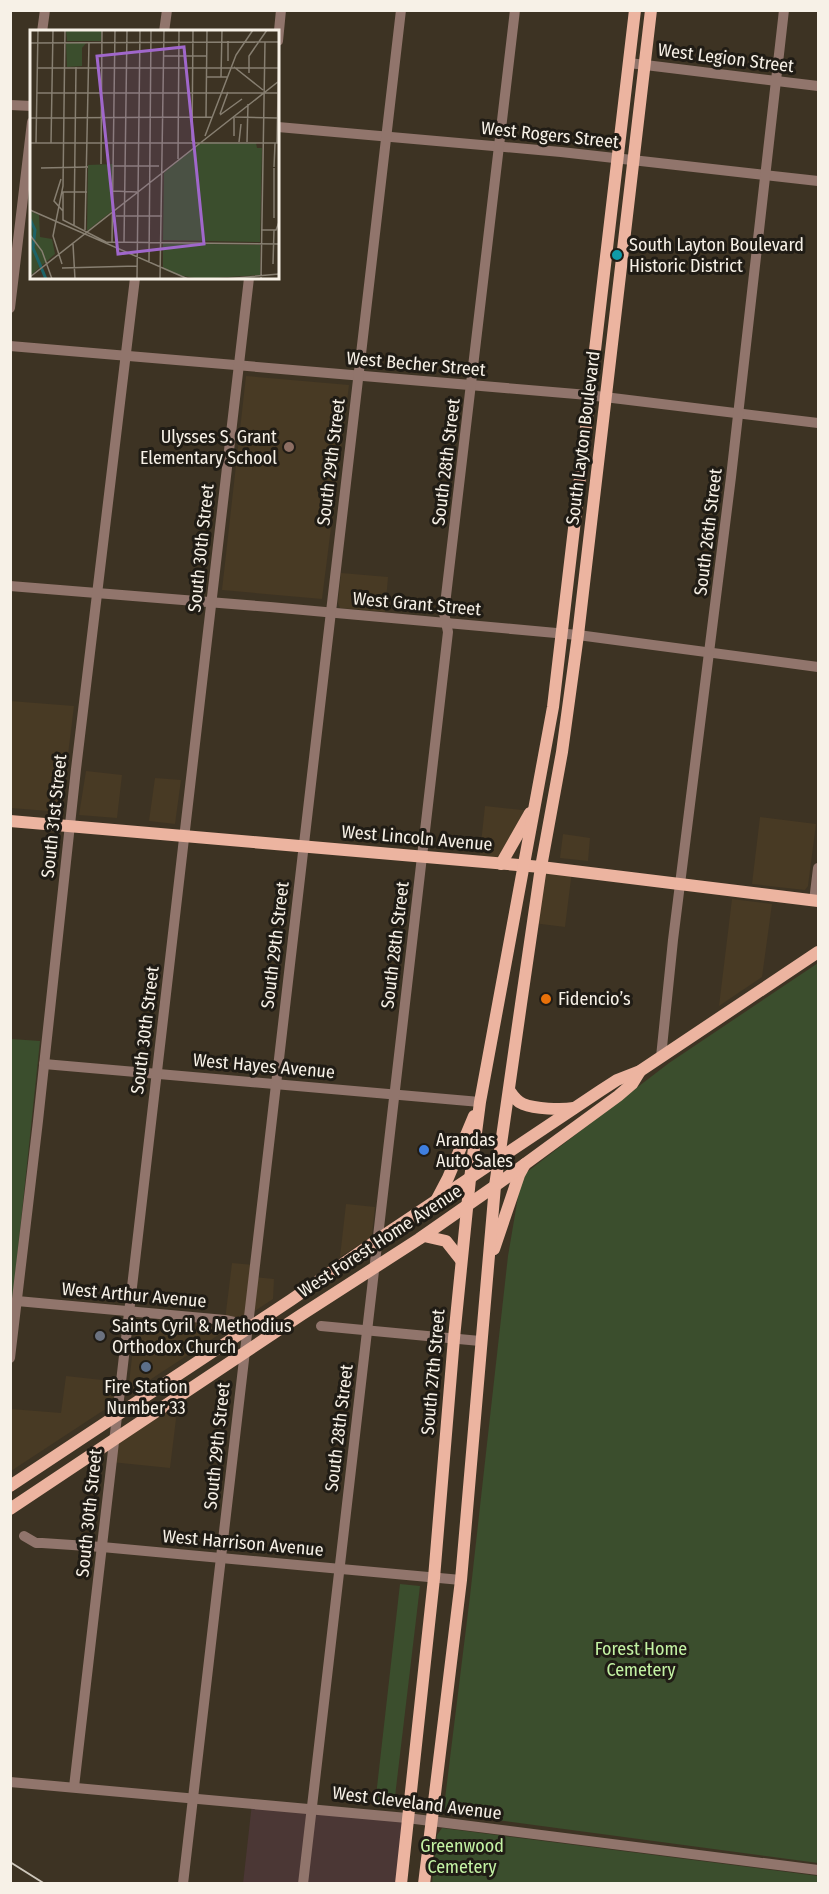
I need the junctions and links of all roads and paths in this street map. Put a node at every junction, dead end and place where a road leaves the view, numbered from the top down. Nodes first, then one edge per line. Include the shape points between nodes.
1 (45, 10) edge
2 (167, 10) edge
3 (281, 10) edge
4 (401, 10) edge
5 (515, 10) edge
6 (635, 10) edge
7 (651, 10) edge
8 (784, 10) edge
9 (42, 30) edge
10 (164, 30) edge
11 (279, 31) edge
12 (629, 63) junction
13 (644, 64) junction
14 (776, 81) junction
15 (819, 86) edge
16 (10, 105) edge
17 (30, 106) edge
18 (279, 127) edge
19 (386, 136) junction
20 (30, 139) edge
21 (498, 146) junction
22 (618, 158) junction
23 (633, 160) junction
24 (765, 175) junction
25 (819, 181) edge
26 (135, 279) edge
27 (249, 279) edge
28 (10, 308) edge
29 (10, 346) edge
30 (125, 356) junction
31 (238, 365) junction
32 (358, 375) junction
33 (472, 385) junction
34 (588, 395) junction
35 (606, 397) junction
36 (738, 413) junction
37 (819, 423) edge
38 (10, 586) edge
39 (97, 593) junction
40 (212, 602) junction
41 (330, 612) junction
42 (446, 624) junction
43 (561, 634) junction
44 (578, 635) junction
45 (710, 654) junction
46 (819, 667) edge
47 (535, 805) junction
48 (10, 821) edge
49 (70, 826) junction
50 (184, 836) junction
51 (303, 846) junction
52 (422, 856) junction
53 (501, 864) junction
54 (524, 866) junction
55 (541, 867) junction
56 (819, 868) edge
57 (680, 884) junction
58 (817, 901) edge
59 (819, 951) edge
60 (661, 1057) junction
61 (44, 1064) junction
62 (640, 1071) junction
63 (156, 1074) junction
64 (275, 1084) junction
65 (509, 1090) junction
66 (394, 1094) junction
67 (480, 1102) junction
68 (575, 1108) junction
69 (498, 1159) junction
70 (526, 1162) junction
71 (470, 1179) junction
72 (495, 1186) junction
73 (436, 1202) junction
74 (467, 1206) junction
75 (423, 1236) junction
76 (377, 1241) junction
77 (461, 1260) junction
78 (374, 1269) junction
79 (487, 1270) junction
80 (17, 1301) junction
81 (129, 1311) junction
82 (321, 1326) dead end
83 (247, 1328) junction
84 (367, 1330) junction
85 (454, 1338) junction
86 (480, 1341) junction
87 (244, 1354) junction
88 (10, 1358) edge
89 (116, 1416) junction
90 (113, 1441) junction
91 (10, 1486) edge
92 (10, 1509) edge
93 (24, 1536) dead end
94 (102, 1547) junction
95 (221, 1558) junction
96 (340, 1569) junction
97 (434, 1578) junction
98 (461, 1580) junction
99 (10, 1782) edge
100 (74, 1787) junction
101 (193, 1798) junction
102 (312, 1808) junction
103 (407, 1818) junction
104 (430, 1820) junction
105 (819, 1870) edge
106 (183, 1884) edge
107 (303, 1884) edge
108 (400, 1884) edge
109 (424, 1884) edge

1 - 9 street
2 - 10 street
3 - 11 street
4 - 19 street, South 29th Street
5 - 21 street, South 28th Street
6 - 12 main road, South Layton Boulevard
7 - 13 main road, South Layton Boulevard
8 - 14 street, South 26th Street
12 - 13 street, West Legion Street
12 - 22 main road, South Layton Boulevard
13 - 14 street, West Legion Street
13 - 23 main road, South Layton Boulevard
14 - 15 street, West Legion Street
14 - 24 street, South 26th Street
16 - 17 street
18 - 19 street, West Rogers Street
19 - 21 street, West Rogers Street
19 - 32 street, South 29th Street
20 - 28 street
21 - 22 street, West Rogers Street
21 - 33 street, South 28th Street
22 - 23 street, West Rogers Street
22 - 34 main road, South Layton Boulevard
23 - 24 street, West Rogers Street
23 - 35 main road, South Layton Boulevard
24 - 25 street, West Rogers Street
24 - 36 street, South 26th Street
26 - 30 street, South 31st Street
27 - 31 street, South 30th Street
29 - 30 street, West Becher Street
30 - 31 street, West Becher Street
30 - 39 street, South 31st Street
31 - 32 street, West Becher Street
31 - 40 street, South 30th Street
32 - 33 street, West Becher Street
32 - 41 street, South 29th Street
33 - 34 street, West Becher Street
33 - 42 street, South 28th Street via 444,613
34 - 35 street, West Becher Street
34 - 43 main road, South Layton Boulevard
35 - 36 street, West Becher Street
35 - 44 main road, South Layton Boulevard
36 - 37 street, West Becher Street
36 - 45 street, South 26th Street
38 - 39 street, West Grant Street
39 - 40 street, West Grant Street
39 - 49 street, South 31st Street
40 - 41 street, West Grant Street
40 - 50 street, South 30th Street
41 - 42 street, West Grant Street
41 - 51 street, South 29th Street
42 - 43 street, West Grant Street
42 - 52 street, South 28th Street
43 - 44 street, West Grant Street
43 - 47 main road, South Layton Boulevard via 553,707
44 - 45 street, West Grant Street
44 - 55 main road, South Layton Boulevard
45 - 46 street, West Grant Street
45 - 57 street, South 26th Street
47 - 53 main road
47 - 54 main road, South Layton Boulevard
48 - 49 main road, West Lincoln Avenue
49 - 50 main road, West Lincoln Avenue
49 - 61 street, South 31st Street
50 - 51 main road, West Lincoln Avenue
50 - 63 street, South 30th Street
51 - 52 main road, West Lincoln Avenue
51 - 64 street, South 29th Street
52 - 53 main road, West Lincoln Avenue
52 - 66 street, South 28th Street
53 - 54 main road, West Lincoln Avenue
54 - 55 main road, West Lincoln Avenue
54 - 67 main road, South 27th Street
55 - 57 main road, West Lincoln Avenue
55 - 65 main road
56 - 58 street
57 - 58 main road, West Lincoln Avenue
57 - 60 street, South 26th Street
59 - 60 main road, West Forest Home Avenue
60 - 62 main road, West Forest Home Avenue
61 - 63 street, West Hayes Avenue
61 - 80 street, South 31st Street
62 - 68 main road, West Forest Home Avenue via 617,1080
62 - 70 main road, West Forest Home Avenue via 618,1096
63 - 64 street, West Hayes Avenue
63 - 81 street, South 30th Street
64 - 66 street, West Hayes Avenue
64 - 83 street, South 29th Street
65 - 68 main road via 522,1104
65 - 69 main road
66 - 67 street, West Hayes Avenue
66 - 76 street, South 28th Street
67 - 71 main road, South 27th Street
67 - 73 main road
68 - 69 main road, West Forest Home Avenue
69 - 71 main road, West Forest Home Avenue
69 - 72 main road
70 - 72 main road, West Forest Home Avenue
70 - 79 main road
71 - 73 main road, West Forest Home Avenue
71 - 74 main road, South 27th Street
72 - 74 main road, West Forest Home Avenue
72 - 79 main road
73 - 76 main road, West Forest Home Avenue
74 - 75 main road, West Forest Home Avenue
74 - 77 main road, South 27th Street
75 - 77 main road via 446,1241
75 - 78 main road, West Forest Home Avenue
76 - 78 street, South 28th Street
76 - 83 main road, West Forest Home Avenue
77 - 85 main road, South 27th Street
78 - 84 street, South 28th Street
78 - 87 main road, West Forest Home Avenue
79 - 86 main road
80 - 81 street, West Arthur Avenue
80 - 88 street, South 31st Street
81 - 83 street, West Arthur Avenue via 225,1320
81 - 89 street, South 30th Street
82 - 84 street
83 - 87 street, South 29th Street
83 - 89 main road, West Forest Home Avenue
84 - 85 street
84 - 96 street, South 28th Street
85 - 86 street
85 - 97 main road, South 27th Street
86 - 98 main road
87 - 90 main road, West Forest Home Avenue
87 - 95 street, South 29th Street
89 - 90 street, South 30th Street
89 - 91 main road, West Forest Home Avenue
90 - 92 main road, West Forest Home Avenue
90 - 94 street, South 30th Street
93 - 94 street, West Harrison Avenue via 36,1543
94 - 95 street, West Harrison Avenue
94 - 100 street, South 30th Street
95 - 96 street, West Harrison Avenue
95 - 101 street, South 29th Street
96 - 97 street, West Harrison Avenue
96 - 102 street, South 28th Street
97 - 98 street, West Harrison Avenue
97 - 103 main road, South 27th Street
98 - 104 main road
99 - 100 street, West Cleveland Avenue
100 - 101 street, West Cleveland Avenue
101 - 102 street, West Cleveland Avenue
101 - 106 street, South 29th Street
102 - 103 street, West Cleveland Avenue
102 - 107 street, South 28th Street
103 - 104 street, West Cleveland Avenue
103 - 108 main road, South 27th Street
104 - 105 street, West Cleveland Avenue
104 - 109 main road

